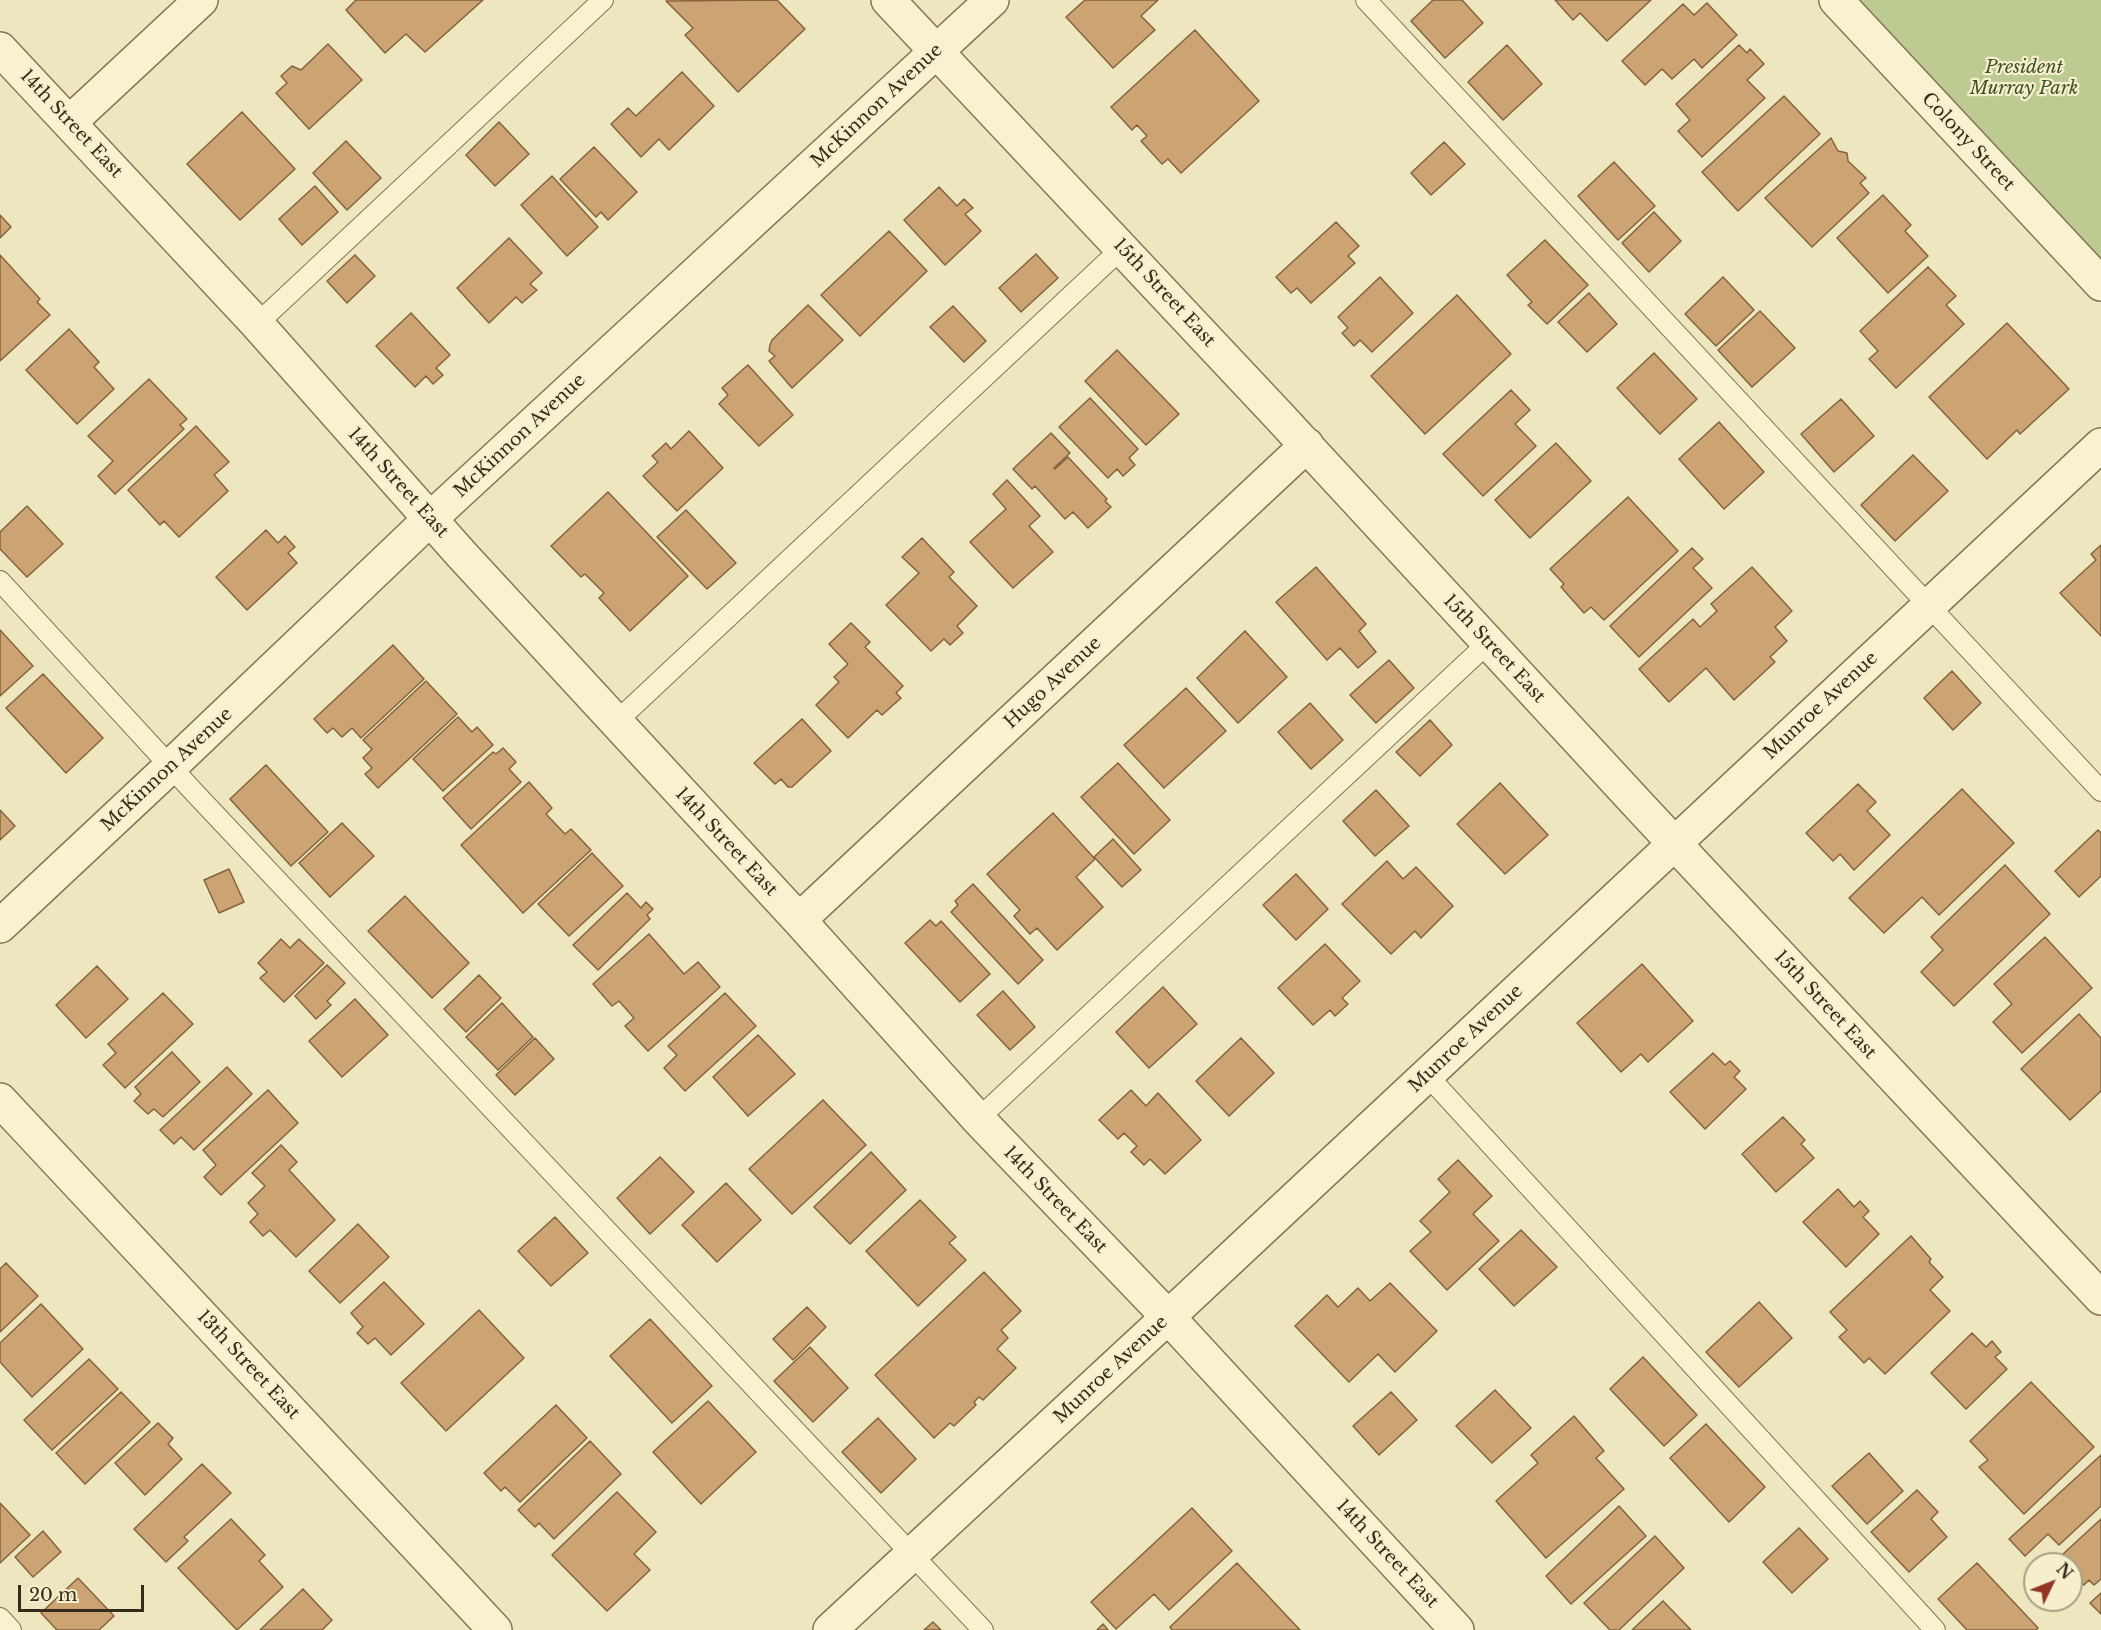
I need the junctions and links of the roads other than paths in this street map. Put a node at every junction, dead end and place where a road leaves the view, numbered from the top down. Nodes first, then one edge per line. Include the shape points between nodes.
1 (201, 0) edge
2 (603, 0) edge
3 (888, 0) edge
4 (992, 0) edge
5 (1366, 0) edge
6 (1836, 0) edge
7 (0, 49) edge
8 (936, 52) junction
9 (70, 122) junction
10 (1122, 248) junction
11 (2101, 284) edge
12 (257, 324) junction
13 (2101, 445) edge
14 (1307, 446) junction
15 (430, 519) junction
16 (0, 582) edge
17 (1929, 605) junction
18 (1488, 643) junction
19 (615, 722) junction
20 (171, 766) junction
21 (2101, 790) edge
22 (1675, 844) junction
23 (799, 920) junction
24 (0, 926) edge
25 (1427, 1075) junction
26 (0, 1100) edge
27 (978, 1119) junction
28 (2101, 1298) edge
29 (1168, 1317) junction
30 (912, 1553) junction
31 (0, 1618) edge
32 (11, 1630) edge
33 (495, 1630) edge
34 (830, 1630) edge
35 (983, 1630) edge
36 (1457, 1630) edge
37 (1935, 1630) edge

1 - 9 street
2 - 12 lane
3 - 8 street, 15th Street East
4 - 8 street, McKinnon Avenue
5 - 17 lane
6 - 11 street, Colony Street
7 - 9 street, 14th Street East
8 - 10 street, 15th Street East
8 - 15 street, McKinnon Avenue
9 - 12 street, 14th Street East
10 - 14 street, 15th Street East
10 - 19 lane
12 - 15 street, 14th Street East
13 - 17 street, Munroe Avenue
14 - 18 street, 15th Street East
14 - 23 street, Hugo Avenue
15 - 19 street, 14th Street East
15 - 20 street, McKinnon Avenue
16 - 20 lane
17 - 21 lane
17 - 22 street, Munroe Avenue
18 - 22 street, 15th Street East
18 - 27 lane
19 - 23 street, 14th Street East
20 - 24 street, McKinnon Avenue
20 - 30 lane
22 - 25 street, Munroe Avenue
22 - 28 street, 15th Street East
23 - 27 street, 14th Street East
25 - 29 street, Munroe Avenue
25 - 37 lane
26 - 33 street, 13th Street East
27 - 29 street, 14th Street East
29 - 30 street, Munroe Avenue
29 - 36 street, 14th Street East
30 - 34 street, Munroe Avenue
30 - 35 lane
31 - 32 lane

